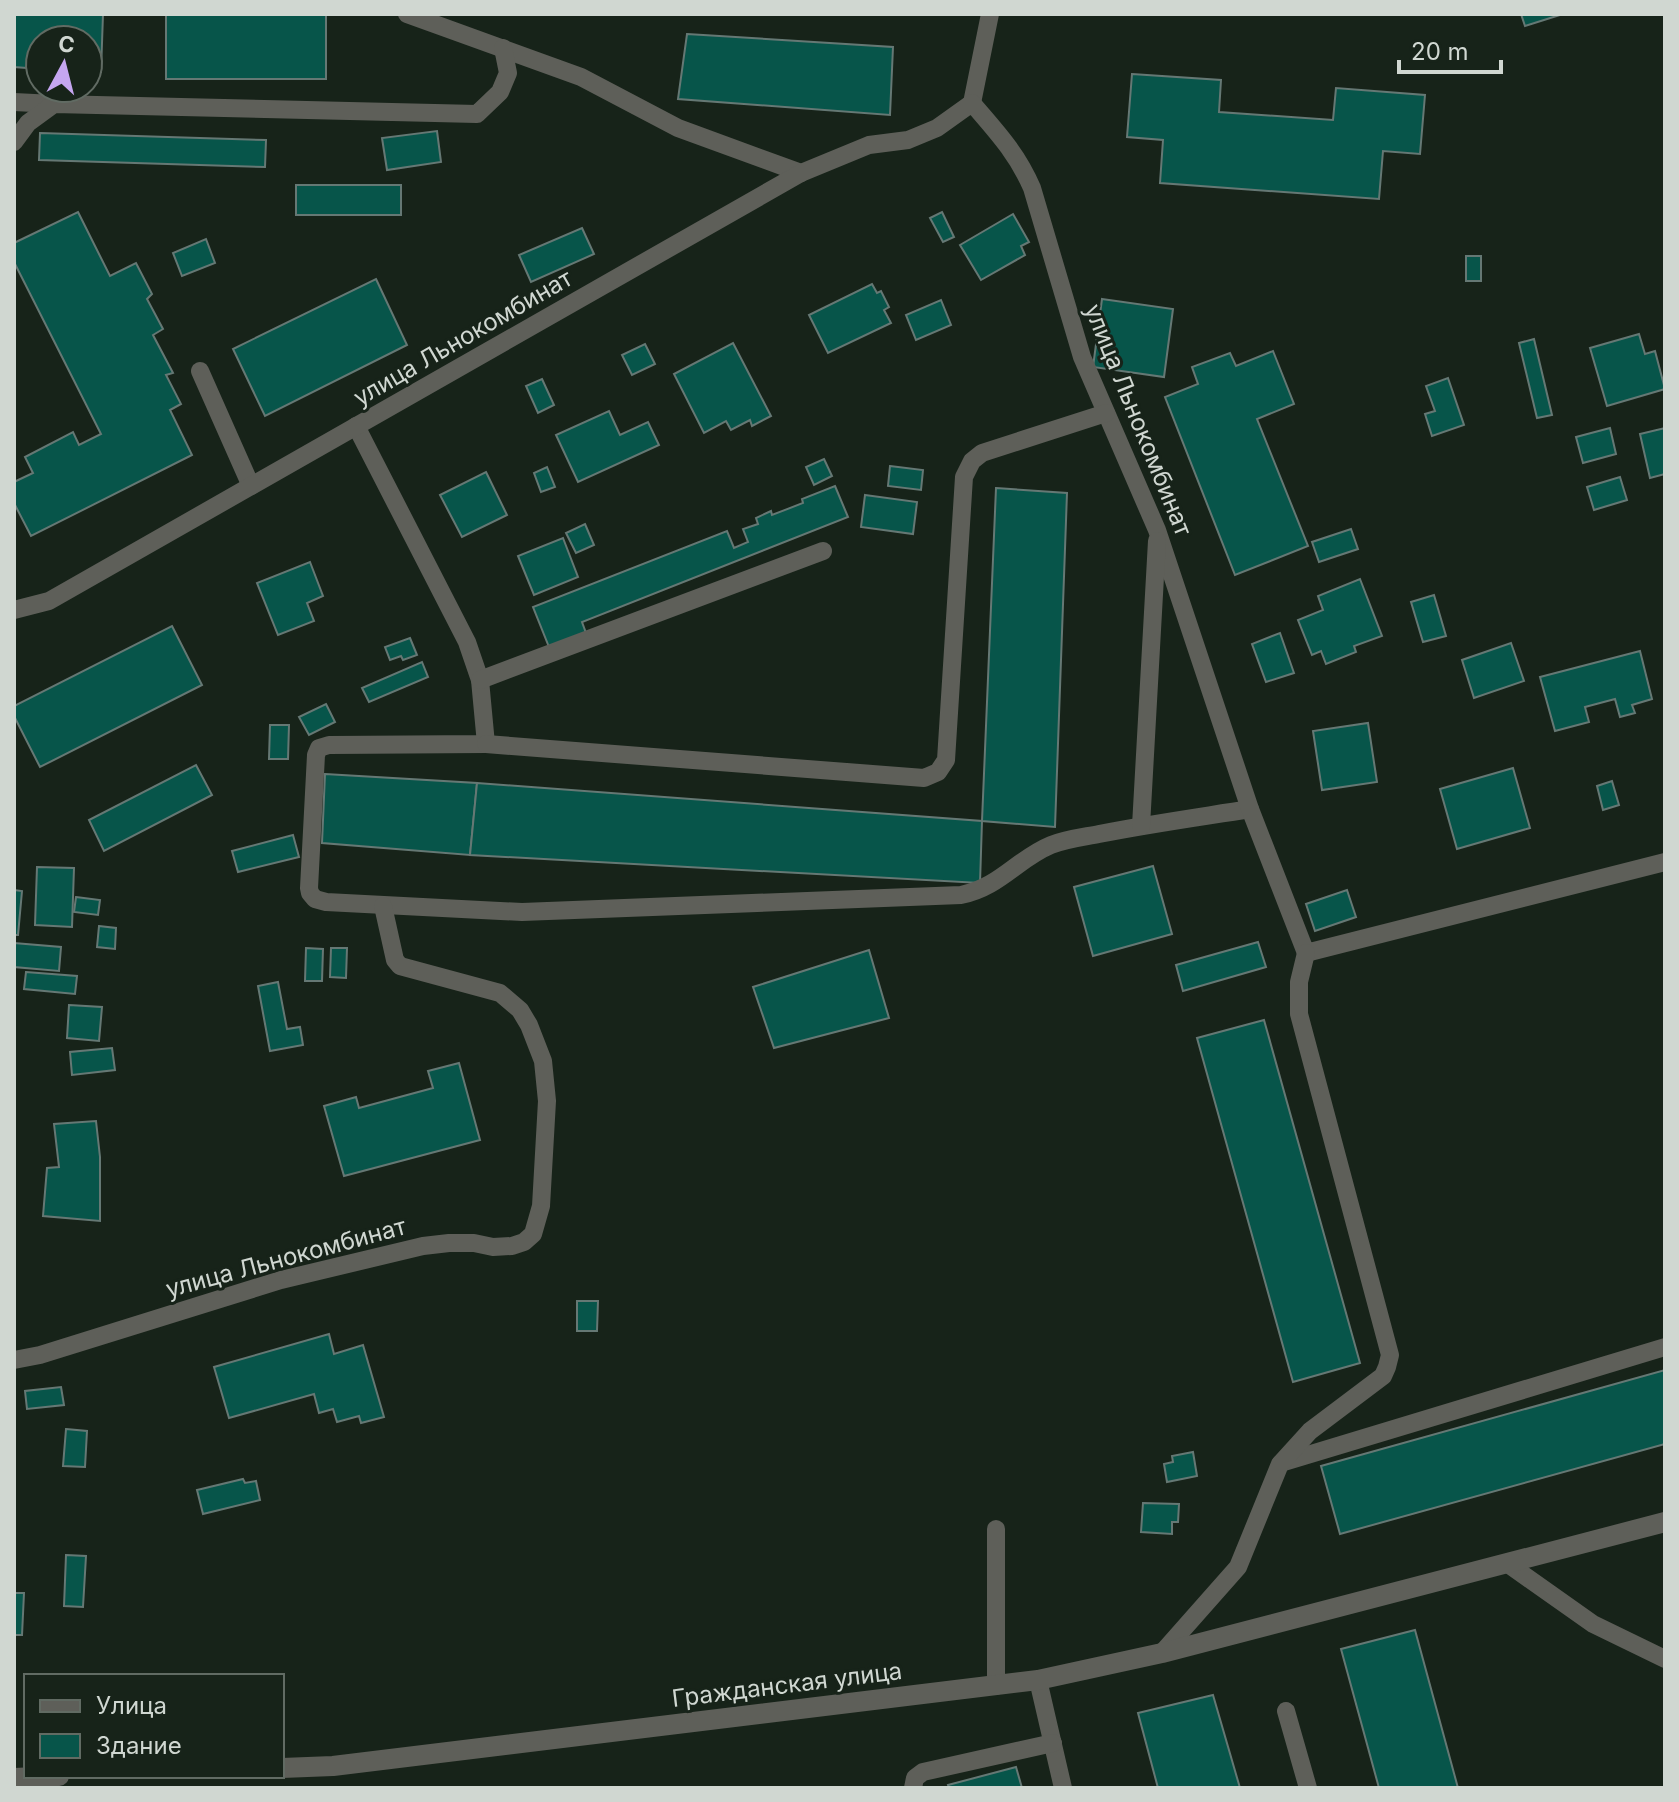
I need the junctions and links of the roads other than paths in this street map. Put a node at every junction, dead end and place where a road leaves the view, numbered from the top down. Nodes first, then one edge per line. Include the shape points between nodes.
1 (407, 14) edge
2 (990, 14) edge
3 (503, 48) junction
4 (972, 103) junction
5 (54, 104) joint
6 (14, 142) edge
7 (801, 173) junction
8 (200, 371) dead end
9 (1106, 413) junction
10 (356, 426) junction
11 (251, 486) junction
12 (1157, 530) junction
13 (823, 551) dead end
14 (14, 610) edge
15 (480, 680) junction
16 (486, 744) junction
17 (1250, 809) junction
18 (1141, 826) junction
19 (1665, 862) edge
20 (383, 906) junction
21 (1306, 953) junction
22 (1665, 1347) edge
23 (14, 1360) edge
24 (1280, 1464) junction
25 (1665, 1522) edge
26 (996, 1529) dead end
27 (1508, 1564) junction
28 (1162, 1653) junction
29 (1665, 1659) edge
30 (1038, 1680) junction
31 (996, 1686) junction
32 (1286, 1711) dead end
33 (1053, 1743) junction
34 (284, 1768) edge
35 (913, 1788) edge
36 (1063, 1788) edge
37 (1308, 1788) edge

1 - 3 lane
2 - 4 lane
3 - 5 lane via 508,73 500,92 477,114
3 - 7 lane via 581,77 678,128
4 - 7 lane, улица Льнокомбинат via 937,128 908,140 869,145
4 - 9 lane, улица Льнокомбинат via 1023,167 1082,357
5 - 6 lane via 28,123
7 - 10 lane, улица Льнокомбинат
8 - 11 lane
9 - 12 lane, улица Льнокомбинат
9 - 16 lane via 982,453 964,477 946,760 938,772 924,778
10 - 11 lane, улица Льнокомбинат
10 - 15 lane, улица Льнокомбинат via 467,642
11 - 14 lane, улица Льнокомбинат via 49,601
12 - 17 lane, улица Льнокомбинат
12 - 18 lane
13 - 15 lane
15 - 16 lane, улица Льнокомбинат
16 - 20 lane via 319,748 310,893 326,902
17 - 18 lane
17 - 21 lane, улица Льнокомбинат
18 - 20 lane via 1053,844 992,885 961,895 522,912
19 - 21 lane
20 - 23 lane, улица Льнокомбинат via 400,966 500,993 529,1025 543,1061 547,1101 541,1206 533,1234 512,1246 423,1246 281,1280
21 - 24 lane via 1299,1014 1390,1355 1383,1376 1310,1431
22 - 24 lane
24 - 28 lane via 1238,1567
25 - 27 street, Гражданская улица
26 - 31 lane
27 - 28 street, Гражданская улица
27 - 29 lane via 1593,1624
28 - 30 street, Гражданская улица
30 - 31 street, Гражданская улица
30 - 33 lane
31 - 34 street, Гражданская улица via 364,1763
32 - 37 lane
33 - 35 lane via 923,1772
33 - 36 lane

